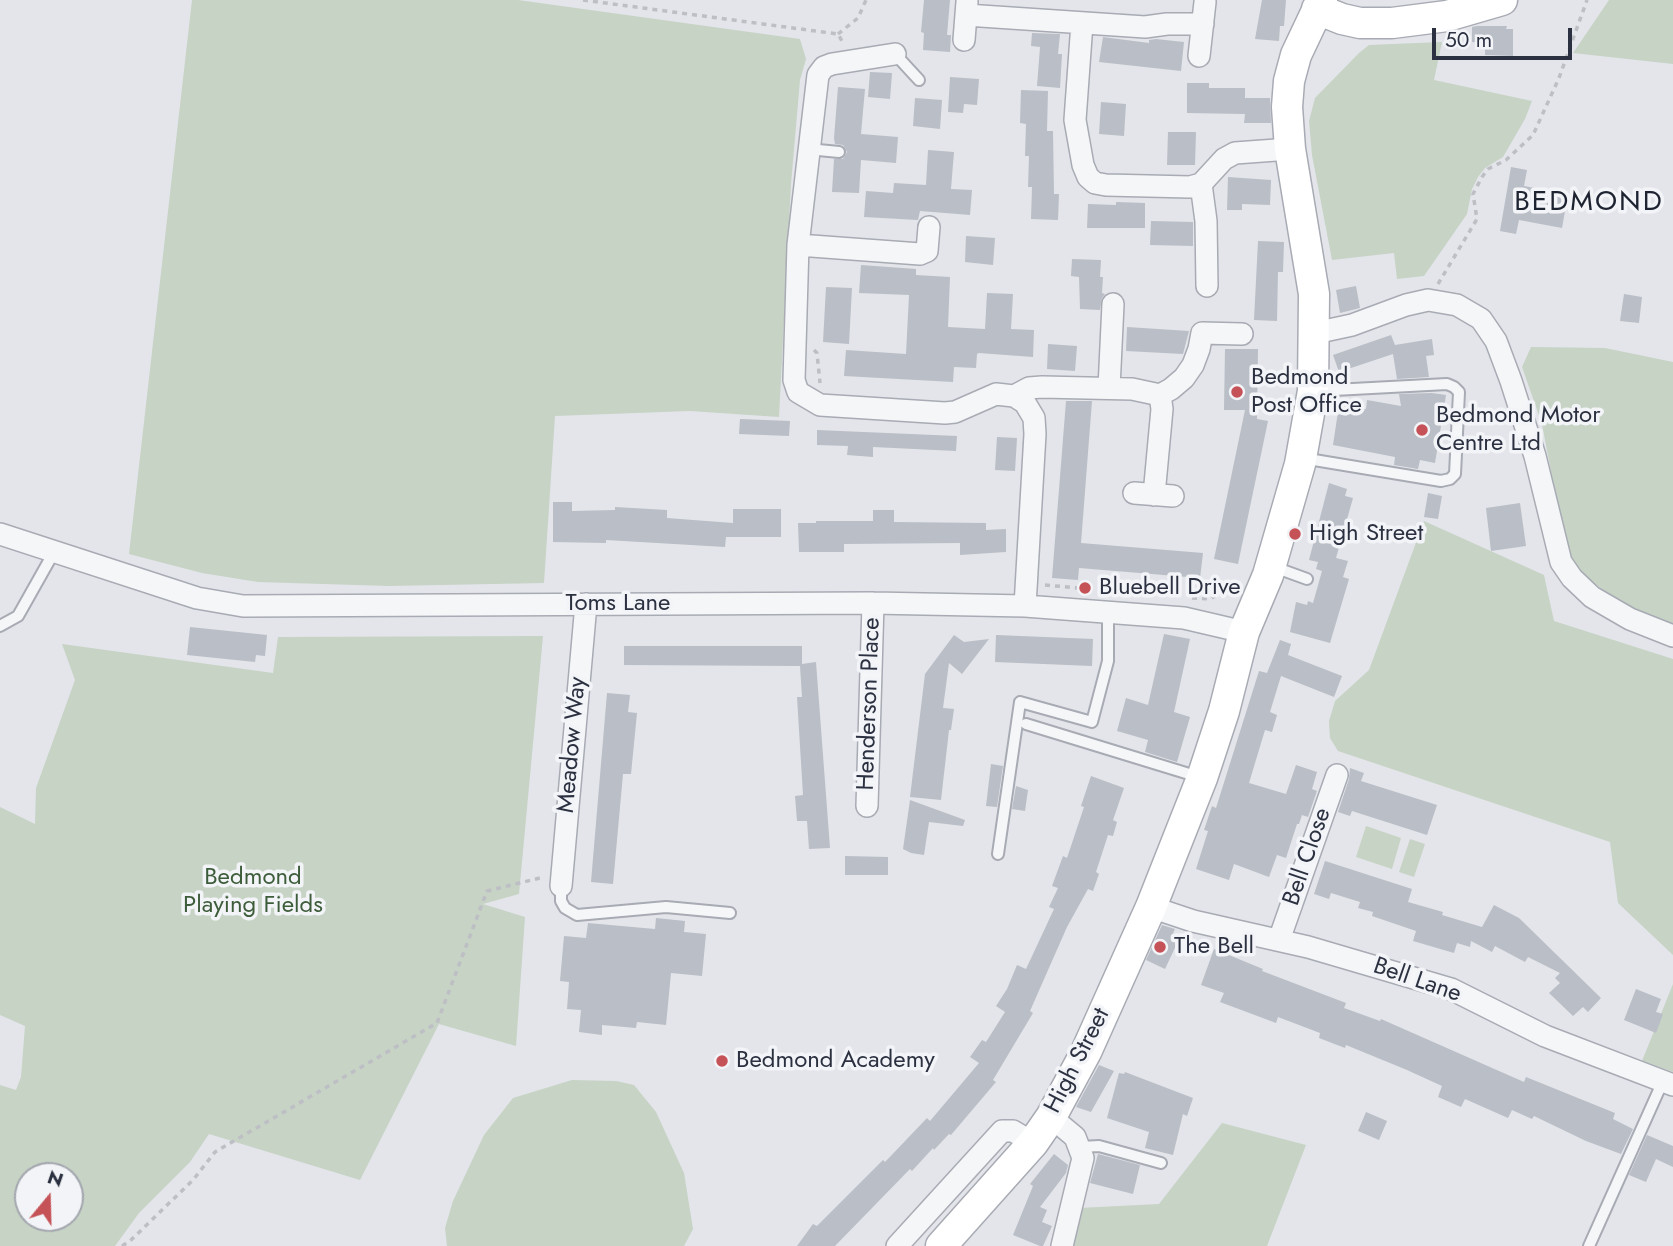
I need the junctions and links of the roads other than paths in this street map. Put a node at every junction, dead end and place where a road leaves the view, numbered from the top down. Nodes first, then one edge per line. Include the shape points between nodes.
1 (1502, 0) edge
2 (1205, 2) dead end
3 (1319, 4) edge
4 (967, 7) edge
5 (1082, 23) junction
6 (1203, 24) junction
7 (964, 40) dead end
8 (895, 54) joint
9 (1199, 56) dead end
10 (919, 80) dead end
11 (808, 149) junction
12 (1290, 149) junction
13 (839, 152) dead end
14 (1201, 184) junction
15 (929, 227) dead end
16 (798, 245) junction
17 (1207, 286) dead end
18 (1113, 304) dead end
19 (1315, 333) junction
20 (1242, 334) dead end
21 (1110, 388) junction
22 (1313, 391) junction
23 (1160, 395) junction
24 (1014, 396) junction
25 (1301, 458) junction
26 (1154, 495) dead end
27 (0, 534) edge
28 (54, 552) junction
29 (1268, 575) junction
30 (1307, 579) dead end
31 (873, 603) junction
32 (586, 604) junction
33 (1025, 606) junction
34 (1108, 611) junction
35 (0, 626) edge
36 (1244, 632) junction
37 (1673, 636) edge
38 (1026, 724) dead end
39 (1336, 775) dead end
40 (1202, 778) junction
41 (867, 806) dead end
42 (998, 854) dead end
43 (561, 879) joint
44 (1151, 907) junction
45 (730, 913) dead end
46 (1279, 940) junction
47 (1668, 1083) edge
48 (1051, 1117) junction
49 (1032, 1143) junction
50 (1081, 1147) junction
51 (1161, 1163) dead end
52 (897, 1246) edge
53 (941, 1246) edge
54 (1062, 1246) edge
55 (1589, 1246) edge

1 - 3 street via 1447,16 1392,23 1342,19
2 - 6 street
3 - 12 street, High Street via 1289,81
4 - 5 street
4 - 7 street
5 - 6 street
5 - 14 street via 1075,120 1088,177 1105,186
6 - 9 street
8 - 10 lane
8 - 11 street via 824,67 818,75
11 - 13 lane
11 - 16 street
12 - 14 street via 1235,153
12 - 19 street, High Street via 1314,294
14 - 17 street
15 - 16 street via 927,251 920,254
16 - 24 street via 794,333 798,392 820,404 945,413 996,394
18 - 21 street
19 - 22 street, High Street
19 - 37 street via 1428,300 1457,305 1481,319 1496,341 1511,381 1561,562 1592,597 1630,620
20 - 23 street via 1202,333 1193,365 1184,378
21 - 23 street
21 - 24 street via 1029,388
22 - 25 street, High Street
22 - 25 lane via 1454,387 1459,392 1455,474 1441,481
23 - 26 street
24 - 33 street via 1031,409 1035,434
25 - 29 street, High Street
27 - 28 street, Toms Lane
28 - 32 street, Toms Lane via 197,598 243,606
28 - 35 lane via 18,616
29 - 30 lane
29 - 36 street, High Street
31 - 32 street, Toms Lane
31 - 33 street, Toms Lane
31 - 41 street, Henderson Place
32 - 43 street, Meadow Way
33 - 34 street, Toms Lane
34 - 36 street, Toms Lane via 1184,618
34 - 42 lane via 1108,661 1092,722 1020,702
36 - 40 street, High Street
38 - 40 lane
39 - 46 street, Bell Close
40 - 44 street, High Street
43 - 45 lane via 561,901 577,915 666,907
44 - 46 street, Bell Lane
44 - 48 street, High Street via 1086,1052
46 - 47 street, Bell Lane via 1451,989 1545,1036
47 - 55 lane
48 - 49 street, High Street
48 - 50 street via 1068,1129
49 - 52 street via 1013,1130 1002,1131
49 - 53 street, High Street
50 - 51 lane via 1099,1146
50 - 54 street via 1083,1158

